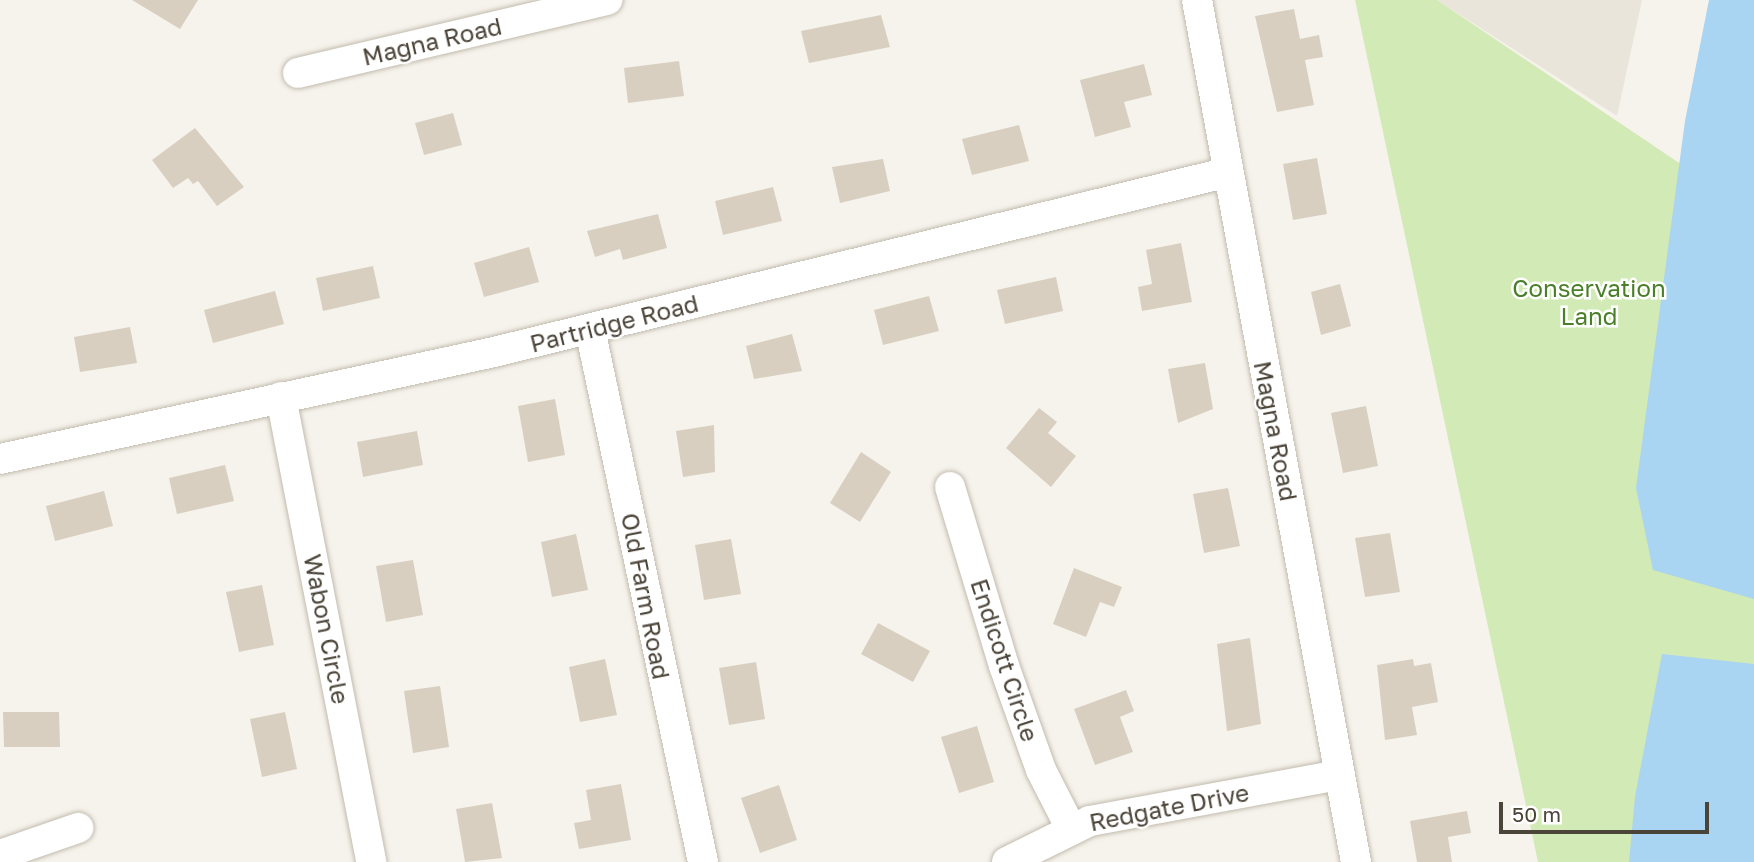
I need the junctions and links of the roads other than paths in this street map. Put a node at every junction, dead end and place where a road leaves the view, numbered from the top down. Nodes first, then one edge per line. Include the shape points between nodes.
1 (607, 0) edge
2 (1197, 0) edge
3 (298, 73) dead end
4 (1224, 173) junction
5 (590, 328) junction
6 (281, 397) junction
7 (0, 459) edge
8 (950, 487) dead end
9 (1339, 775) junction
10 (78, 828) dead end
11 (1071, 829) junction
12 (0, 855) edge
13 (371, 862) edge
14 (703, 862) edge
15 (1007, 862) edge
16 (1356, 862) edge

1 - 3 street, Magna Road
2 - 4 street, Magna Road
4 - 5 street, Partridge Road
4 - 9 street, Magna Road
5 - 6 street, Partridge Road
5 - 14 street, Old Farm Road
6 - 7 street, Partridge Road
6 - 13 street, Wabon Circle
8 - 11 street, Endicott Circle via 1004,666 1041,770
9 - 11 street, Redgate Drive
9 - 16 street, Magna Road
10 - 12 street
11 - 15 street, Redgate Drive

